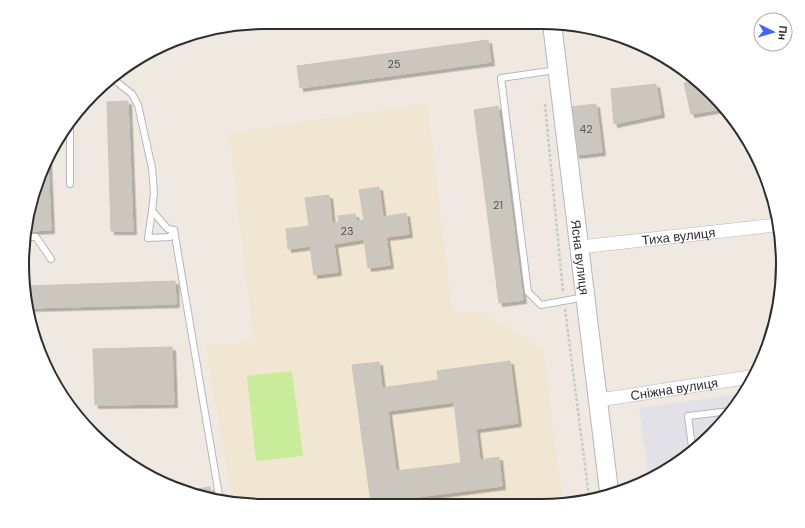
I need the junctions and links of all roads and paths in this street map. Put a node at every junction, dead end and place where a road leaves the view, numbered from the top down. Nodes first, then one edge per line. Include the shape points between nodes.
1 (553, 30) edge
2 (558, 70) junction
3 (117, 81) edge
4 (545, 103) dead end
5 (70, 132) edge
6 (70, 184) dead end
7 (152, 211) junction
8 (772, 225) edge
9 (174, 230) junction
10 (31, 237) edge
11 (580, 247) junction
12 (51, 260) dead end
13 (586, 296) junction
14 (564, 301) junction
15 (747, 377) edge
16 (599, 400) junction
17 (723, 413) edge
18 (692, 444) edge
19 (609, 489) edge
20 (219, 494) edge
21 (588, 494) edge

1 - 2 street, Ясна вулиця
2 - 11 street, Ясна вулиця
2 - 14 lane via 501,78 528,292 541,305
3 - 7 lane via 132,94 138,105 152,168
4 - 14 path
5 - 6 lane
7 - 9 lane via 168,229
7 - 9 lane via 148,238 170,237
8 - 11 street, Тиха вулиця
9 - 20 lane
10 - 12 lane via 36,237
11 - 13 street, Ясна вулиця
13 - 14 lane
13 - 16 street, Ясна вулиця
14 - 21 path
15 - 16 street, Сніжна вулиця
16 - 19 street, Ясна вулиця
17 - 18 lane via 688,416

